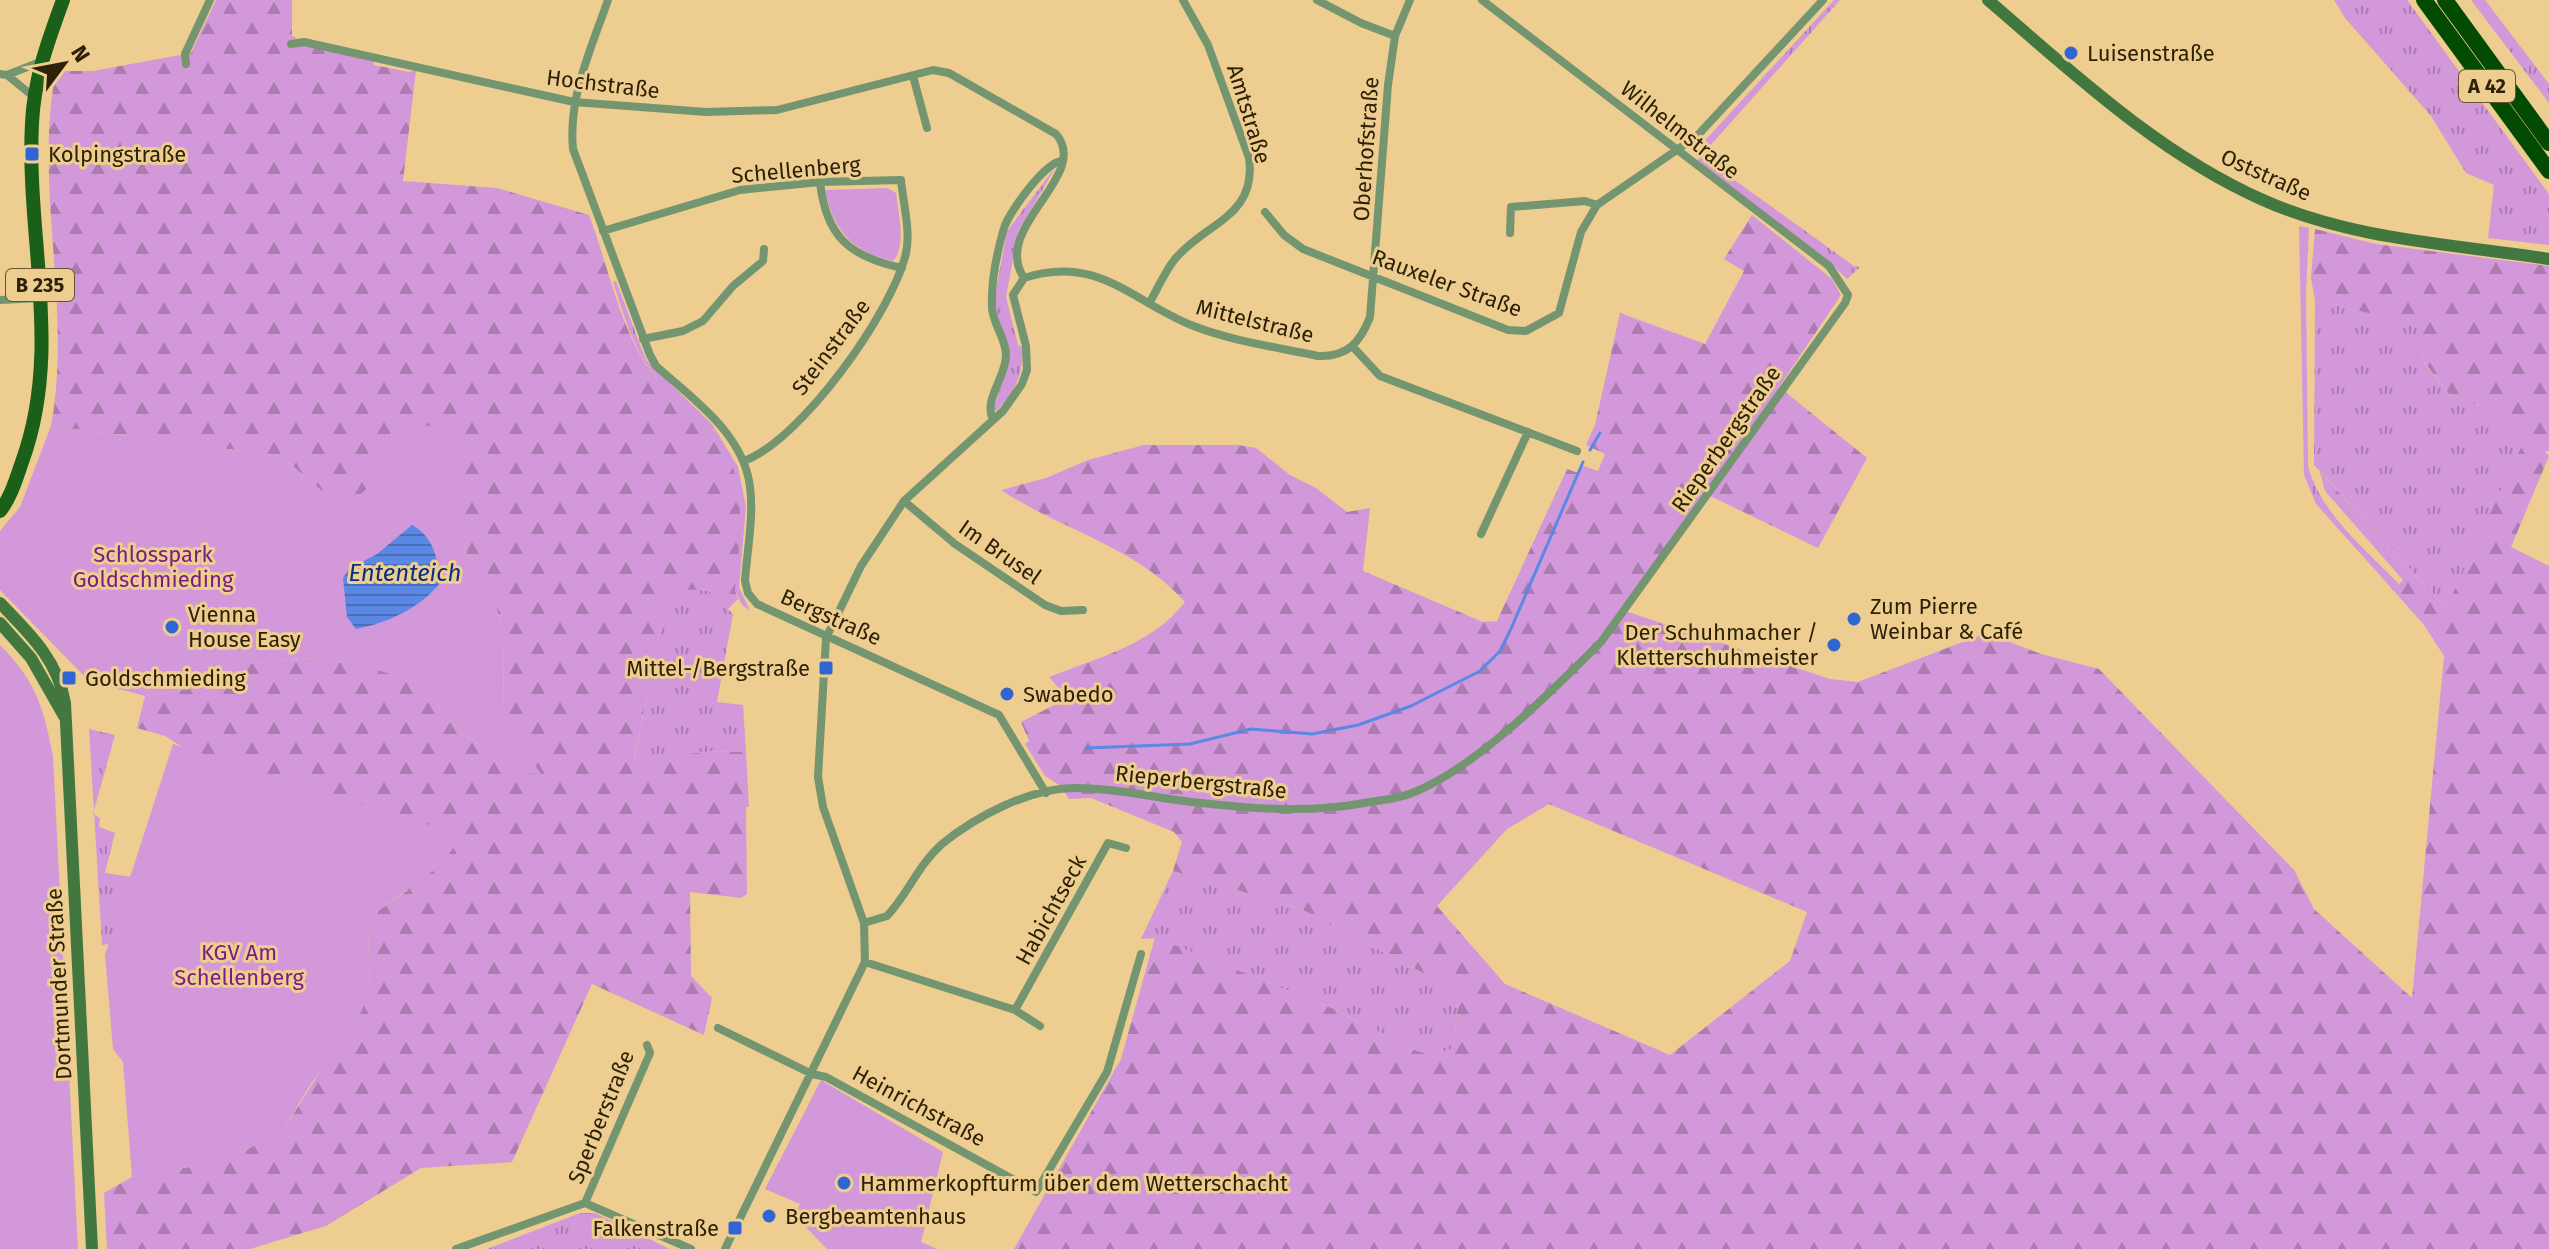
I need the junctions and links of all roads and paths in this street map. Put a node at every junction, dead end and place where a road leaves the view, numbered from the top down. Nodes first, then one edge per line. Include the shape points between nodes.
1 (63, 0) edge
2 (210, 0) edge
3 (608, 0) edge
4 (1183, 0) edge
5 (1317, 0) edge
6 (1410, 0) edge
7 (1482, 0) edge
8 (1823, 0) edge
9 (1977, 0) edge
10 (1988, 0) edge
11 (2424, 0) edge
12 (2445, 0) edge
13 (2013, 22) junction
14 (1395, 36) junction
15 (291, 44) dead end
16 (40, 62) junction
17 (186, 64) dead end
18 (4, 74) edge
19 (913, 76) junction
20 (34, 97) junction
21 (574, 102) junction
22 (927, 128) dead end
23 (2549, 143) edge
24 (1678, 149) junction
25 (1063, 161) junction
26 (2549, 171) edge
27 (901, 180) joint
28 (820, 182) junction
29 (1597, 205) junction
30 (1265, 212) dead end
31 (603, 231) junction
32 (1510, 233) dead end
33 (764, 249) dead end
34 (2549, 259) edge
35 (902, 268) junction
36 (1374, 275) junction
37 (1024, 278) junction
38 (1848, 295) joint
39 (41, 298) junction
40 (0, 300) edge
41 (1150, 302) junction
42 (643, 339) junction
43 (1353, 347) junction
44 (993, 420) junction
45 (1528, 432) junction
46 (1577, 451) dead end
47 (744, 461) junction
48 (19, 469) junction
49 (0, 488) edge
50 (904, 501) junction
51 (0, 511) edge
52 (1481, 534) dead end
53 (0, 603) edge
54 (1083, 610) dead end
55 (0, 623) edge
56 (826, 638) junction
57 (64, 716) junction
58 (1046, 793) junction
59 (1126, 848) dead end
60 (864, 923) junction
61 (1141, 954) dead end
62 (865, 962) junction
63 (1015, 1010) junction
64 (1040, 1026) dead end
65 (718, 1028) dead end
66 (647, 1045) dead end
67 (812, 1074) junction
68 (585, 1203) junction
69 (92, 1249) edge
70 (456, 1249) edge
71 (691, 1249) edge
72 (725, 1249) edge

1 - 16 main road, B 235
2 - 17 street via 185,54
3 - 21 street, Bergstraße
4 - 41 street, Amtstraße via 1208,45 1251,174 1240,205 1174,260
5 - 14 street
6 - 14 street, Oberhofstraße
7 - 24 street, Wilhelmstraße
8 - 24 street, Rauxeler Straße via 1711,123
9 - 13 main road, Oststraße
10 - 13 main road, Oststraße
11 - 26 highway, A 42
12 - 23 highway, A 42
13 - 34 main road, Oststraße via 2169,148 2264,201 2379,235
14 - 36 street, Oberhofstraße
15 - 21 street, Hochstraße via 304,42
16 - 18 street
16 - 20 main road, B 235
18 - 20 street
19 - 21 street, Hochstraße via 751,113
19 - 22 street
19 - 25 street, Hochstraße via 942,71 963,81 1056,134 1063,145
20 - 39 main road, B 235 via 31,128
21 - 31 street, Bergstraße via 573,149
24 - 29 street, Rauxeler Straße
24 - 38 street, Wilhelmstraße via 1829,266
25 - 37 street via 1021,237 1018,263
25 - 44 street via 1053,163 1034,182 1005,225 992,311 1006,355 989,409
27 - 28 street, Schellenberg
27 - 35 street, Steinstraße via 907,249
28 - 31 street, Schellenberg via 740,190
28 - 35 street via 826,211 845,244 864,258
29 - 32 street via 1585,201 1511,207
29 - 36 street, Rauxeler Straße via 1581,232 1559,313 1526,331 1508,330
30 - 36 street, Rauxeler Straße via 1303,249
31 - 42 street, Bergstraße
33 - 42 street via 763,261 703,321
35 - 47 street, Steinstraße via 875,324 825,389 771,448
36 - 43 street, Oberhofstraße via 1370,317
37 - 41 street, Mittelstraße via 1067,272 1095,277 1118,283
37 - 44 street via 1016,286 1013,306 1026,346 1027,370 1011,402
38 - 58 street, Rieperbergstraße via 1601,642 1553,689 1446,776 1410,794 1341,807 1201,803 1072,788
39 - 40 street
39 - 48 main road, B 235 via 42,385
41 - 43 street, Mittelstraße via 1189,324 1318,356 1335,356
42 - 47 street, Bergstraße via 656,366 723,428
43 - 45 street via 1380,376
44 - 50 street
45 - 46 street
45 - 52 street
47 - 56 street, Bergstraße via 751,497 748,593 757,604
48 - 49 main road, B 235
48 - 51 main road, B 235
50 - 54 street, Im Brusel via 955,544 1045,605
50 - 56 street via 861,566
53 - 57 main road, Dortmunder Straße via 55,670
55 - 57 main road, Dortmunder Straße via 31,658
56 - 58 street, Bergstraße via 999,715
56 - 60 street via 818,777 823,807
57 - 69 main road, Dortmunder Straße
58 - 60 street, Rieperbergstraße via 963,829 911,878 887,916
59 - 63 street, Habichtseck via 1108,843
60 - 62 street
61 - 67 street, Heinrichstraße via 1107,1072 1036,1192
62 - 63 street
62 - 67 street
63 - 64 street
65 - 67 street, Heinrichstraße
66 - 68 street, Sperberstraße via 650,1053
67 - 72 street
68 - 70 street
68 - 71 street

